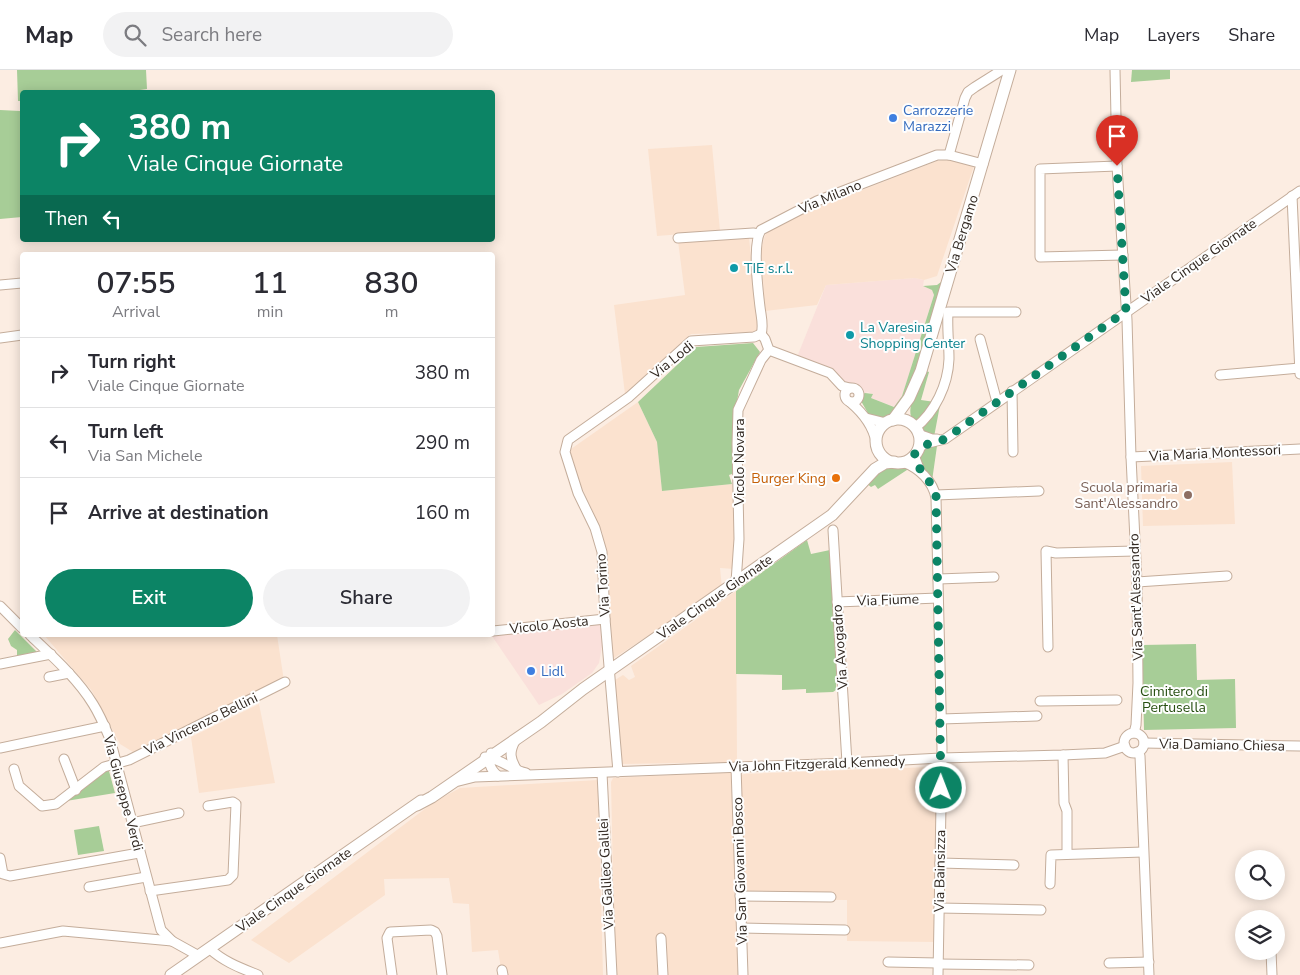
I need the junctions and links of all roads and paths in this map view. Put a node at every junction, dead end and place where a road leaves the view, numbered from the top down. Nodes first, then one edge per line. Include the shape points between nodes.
1 (1002, 70) edge
2 (1010, 70) edge
3 (1115, 70) edge
4 (949, 155) junction
5 (983, 164) junction
6 (1117, 166) junction
7 (1300, 191) edge
8 (1292, 196) junction
9 (758, 234) junction
10 (678, 238) dead end
11 (1122, 255) junction
12 (1298, 275) edge
13 (20, 283) edge
14 (0, 285) edge
15 (1126, 311) junction
16 (1016, 312) dead end
17 (761, 334) junction
18 (20, 335) edge
19 (0, 338) edge
20 (980, 339) dead end
21 (769, 350) junction
22 (1300, 368) edge
23 (1220, 374) dead end
24 (1300, 374) edge
25 (838, 382) junction
26 (1012, 391) junction
27 (909, 398) junction
28 (851, 399) junction
29 (998, 402) junction
30 (863, 414) junction
31 (890, 421) junction
32 (915, 429) junction
33 (951, 434) junction
34 (877, 445) junction
35 (566, 446) joint
36 (1300, 449) edge
37 (916, 452) junction
38 (1013, 452) dead end
39 (1131, 457) junction
40 (899, 462) junction
41 (920, 471) junction
42 (1038, 491) dead end
43 (936, 495) junction
44 (845, 502) junction
45 (828, 518) junction
46 (1135, 551) junction
47 (1227, 576) dead end
48 (994, 577) dead end
49 (938, 579) junction
50 (736, 582) junction
51 (1137, 582) junction
52 (938, 598) junction
53 (837, 602) junction
54 (0, 606) edge
55 (605, 619) junction
56 (20, 626) edge
57 (495, 631) edge
58 (32, 637) edge
59 (1048, 647) dead end
60 (50, 654) junction
61 (0, 664) edge
62 (610, 670) junction
63 (69, 673) junction
64 (49, 677) dead end
65 (285, 682) dead end
66 (583, 689) junction
67 (1117, 700) dead end
68 (1040, 701) dead end
69 (1037, 716) dead end
70 (538, 717) junction
71 (941, 719) junction
72 (105, 726) junction
73 (1134, 733) junction
74 (516, 739) junction
75 (1144, 743) junction
76 (1124, 746) junction
77 (1300, 746) edge
78 (0, 748) edge
79 (1137, 752) junction
80 (1063, 755) junction
81 (490, 757) junction
82 (941, 758) junction
83 (64, 759) dead end
84 (117, 763) junction
85 (847, 763) junction
86 (736, 767) junction
87 (14, 769) dead end
88 (517, 770) junction
89 (618, 772) junction
90 (602, 773) junction
91 (498, 776) junction
92 (538, 776) junction
93 (454, 778) junction
94 (76, 790) junction
95 (208, 806) dead end
96 (179, 813) dead end
97 (132, 823) junction
98 (1143, 852) junction
99 (139, 853) junction
100 (1067, 854) junction
101 (0, 858) edge
102 (940, 863) junction
103 (1014, 865) dead end
104 (146, 877) junction
105 (1050, 884) dead end
106 (89, 887) dead end
107 (150, 891) junction
108 (740, 896) junction
109 (831, 898) dead end
110 (939, 908) junction
111 (1041, 910) dead end
112 (742, 928) junction
113 (845, 930) dead end
114 (661, 938) dead end
115 (172, 941) junction
116 (0, 943) edge
117 (210, 949) junction
118 (199, 956) junction
119 (1271, 960) edge
120 (888, 962) dead end
121 (1148, 962) junction
122 (1109, 963) dead end
123 (938, 964) junction
124 (1029, 965) dead end
125 (171, 975) edge
126 (258, 975) edge
127 (392, 975) edge
128 (442, 975) edge
129 (612, 975) edge
130 (663, 975) edge
131 (743, 975) edge
132 (938, 975) edge
133 (1149, 975) edge
134 (1272, 975) edge

1 - 4 street via 968,92
2 - 5 main road, Via Bergamo
3 - 6 street, Via Sant'Alessandro
4 - 5 street, Via Milano
4 - 9 street, Via Milano via 937,155 817,201
5 - 27 main road, Via Bergamo via 921,371
6 - 11 street, Via Sant'Alessandro
6 - 11 street via 1040,169 1040,256
7 - 8 street, Viale Cinque Giornate
8 - 12 street
8 - 15 street, Viale Cinque Giornate
9 - 10 street
9 - 17 street
11 - 15 street, Via Sant'Alessandro
12 - 22 street
13 - 14 street
15 - 26 street, Viale Cinque Giornate
15 - 39 street, Via Sant'Alessandro
16 - 32 street via 948,312 945,378 937,403
17 - 21 street
17 - 35 street, Via Lodi via 692,341 628,397 568,440
18 - 19 street
20 - 29 street
21 - 25 street via 830,373
21 - 50 street, Vicolo Novara via 761,360 738,410
22 - 23 street
22 - 24 street
25 - 28 street
25 - 28 street via 858,390
26 - 29 street, Viale Cinque Giornate
26 - 38 street
27 - 31 main road, Via Bergamo
27 - 32 main road, Via Bergamo via 908,418
28 - 30 street
29 - 33 street, Viale Cinque Giornate
30 - 31 street
30 - 34 street via 874,432
31 - 32 main road via 901,420
31 - 34 main road via 879,431
32 - 33 street, Viale Cinque Giornate via 936,439
32 - 37 main road via 919,444
33 - 37 street, Viale Cinque Giornate via 945,439 924,444
34 - 40 main road via 886,459
34 - 44 main road, Viale Cinque Giornate via 872,465
35 - 55 street, Via Torino via 578,493 596,528 602,552
36 - 39 street, Via Maria Montessori
37 - 40 main road
37 - 41 street
39 - 46 street, Via Sant'Alessandro
40 - 41 street
40 - 44 main road, Viale Cinque Giornate via 875,469
41 - 43 street
42 - 43 street
43 - 49 street, Via Bainsizza
44 - 45 main road, Viale Cinque Giornate
45 - 50 main road, Viale Cinque Giornate
45 - 53 street, Via Avogadro via 829,527 833,530
46 - 51 street, Via Sant'Alessandro
46 - 59 street via 1046,551
47 - 51 street
48 - 49 street
49 - 52 street, Via Bainsizza
50 - 62 main road, Viale Cinque Giornate
51 - 73 street, Via Sant'Alessandro via 1138,683
52 - 53 street, Via Fiume
52 - 71 street, Via Bainsizza
53 - 85 street, Via Avogadro
54 - 56 street
55 - 57 street, Vicolo Aosta
55 - 62 street, Via Torino
58 - 60 street, Via Giuseppe Verdi
60 - 61 street
60 - 63 street, Via Giuseppe Verdi
62 - 66 main road, Viale Cinque Giornate
62 - 89 street, Via Torino
63 - 64 street
63 - 72 street, Via Giuseppe Verdi via 94,704
65 - 84 street, Via Vincenzo Bellini via 129,760
66 - 70 main road, Viale Cinque Giornate
66 - 74 main road, Viale Cinque Giornate
67 - 68 street
69 - 71 street
70 - 81 street via 500,745
70 - 93 main road, Viale Cinque Giornate
71 - 82 street, Via Bainsizza
72 - 78 street
72 - 84 street, Via Giuseppe Verdi
73 - 75 street via 1140,735
73 - 76 street via 1125,738
74 - 81 main road, Viale Cinque Giornate
74 - 88 street via 511,749 511,761
75 - 77 street, Via Damiano Chiesa
75 - 79 street
76 - 79 street via 1131,752
76 - 80 street, Via John Fitzgerald Kennedy via 1105,753
79 - 98 street via 1140,756
80 - 82 street, Via John Fitzgerald Kennedy
80 - 100 street
81 - 88 street, Via John Fitzgerald Kennedy
81 - 91 street via 490,767
81 - 93 main road, Viale Cinque Giornate
82 - 85 street, Via John Fitzgerald Kennedy
82 - 102 street, Via Bainsizza
83 - 94 street
84 - 94 street, Via Vincenzo Bellini via 104,767
84 - 97 street, Via Giuseppe Verdi
85 - 86 street, Via John Fitzgerald Kennedy
86 - 89 street, Via John Fitzgerald Kennedy
86 - 108 street, Via San Giovanni Bosco
87 - 94 street, Via Vincenzo Bellini via 19,786 42,806 56,804
88 - 92 street, Via John Fitzgerald Kennedy
89 - 90 street, Via John Fitzgerald Kennedy
90 - 92 street, Via John Fitzgerald Kennedy
90 - 129 street, Via Galileo Galilei
91 - 92 street, Via John Fitzgerald Kennedy
91 - 93 street, Via John Fitzgerald Kennedy
93 - 117 main road, Viale Cinque Giornate
95 - 107 street via 236,804 232,877
96 - 97 street
97 - 99 street, Via Giuseppe Verdi
98 - 100 street
98 - 121 street
99 - 101 street via 10,876 4,874
99 - 104 street, Via Giuseppe Verdi
100 - 105 street via 1051,855
102 - 103 street
102 - 110 street, Via Bainsizza
104 - 106 street
104 - 107 street, Via Giuseppe Verdi
107 - 115 street, Via Giuseppe Verdi via 161,930
108 - 109 street
108 - 112 street, Via San Giovanni Bosco
110 - 111 street
110 - 123 street, Via Bainsizza
112 - 113 street
112 - 131 street, Via San Giovanni Bosco
114 - 130 street
115 - 116 street via 63,931
115 - 118 street, Via Giuseppe Verdi
117 - 118 main road, Viale Cinque Giornate
117 - 126 street
118 - 125 main road, Viale Cinque Giornate
119 - 134 street
120 - 123 street
121 - 122 street
121 - 133 street
123 - 124 street
123 - 132 street, Via Bainsizza
127 - 128 street via 390,932 431,930 437,936

